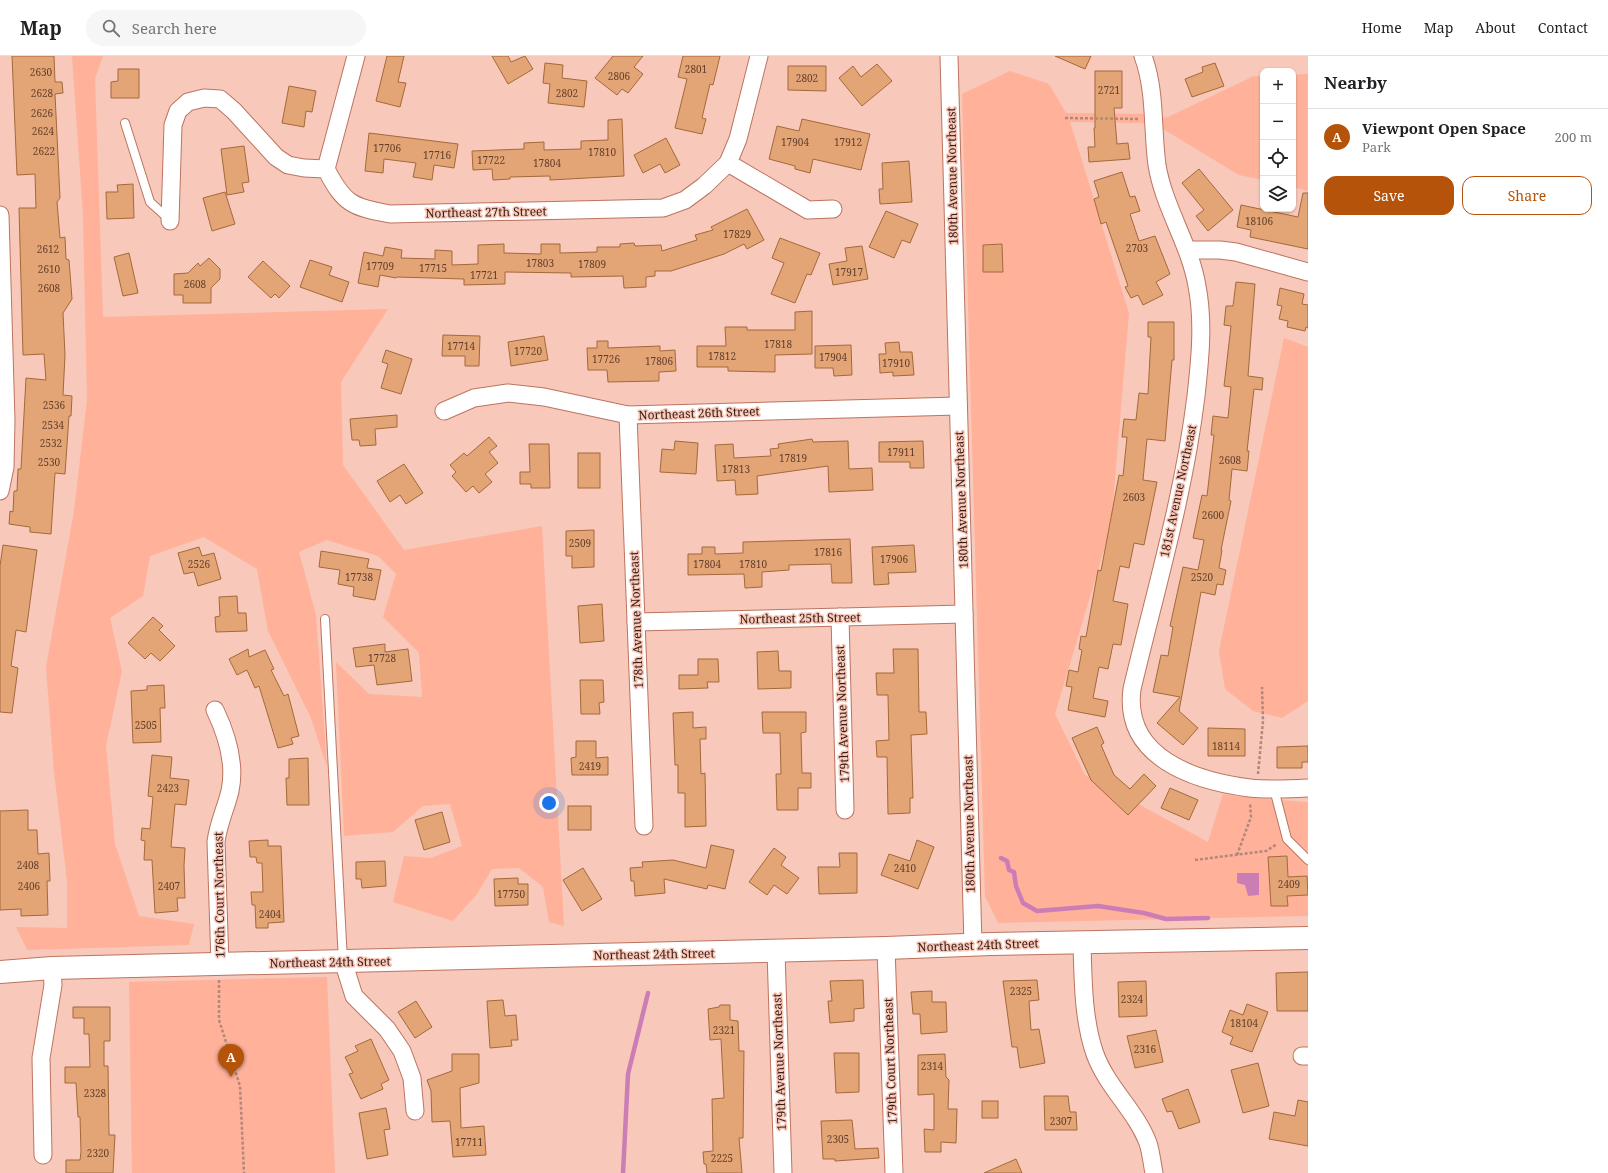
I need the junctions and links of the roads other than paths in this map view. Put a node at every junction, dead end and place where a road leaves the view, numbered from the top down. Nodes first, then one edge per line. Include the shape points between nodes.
1 (356, 56) edge
2 (759, 56) edge
3 (949, 56) edge
4 (1143, 56) edge
5 (125, 123) dead end
6 (728, 163) junction
7 (326, 169) junction
8 (833, 209) dead end
9 (0, 214) edge
10 (170, 221) joint
11 (1188, 250) junction
12 (1308, 272) edge
13 (958, 406) junction
14 (444, 411) dead end
15 (628, 414) junction
16 (0, 491) edge
17 (964, 614) junction
18 (840, 617) junction
19 (325, 619) dead end
20 (636, 622) junction
21 (215, 710) dead end
22 (1308, 788) edge
23 (1274, 789) junction
24 (845, 810) dead end
25 (644, 826) dead end
26 (1308, 860) edge
27 (1308, 938) edge
28 (1082, 943) junction
29 (973, 944) junction
30 (886, 948) junction
31 (776, 951) junction
32 (343, 962) junction
33 (52, 968) junction
34 (0, 972) edge
35 (219, 972) junction
36 (415, 1111) dead end
37 (43, 1154) dead end
38 (783, 1173) edge
39 (894, 1173) edge
40 (1154, 1173) edge

1 - 7 street
2 - 6 street via 738,139
3 - 13 street, 180th Avenue Northeast
4 - 11 street, 181st Avenue Northeast via 1148,69 1158,166 1169,207
5 - 10 lane via 150,202
6 - 7 street, Northeast 27th Street via 685,200 663,208 390,214 364,209 348,201 337,189
6 - 8 street via 808,210
7 - 10 street via 288,165 276,157 220,99 204,98 188,102 178,111 173,125
9 - 16 street via 6,420 5,467
11 - 12 street via 1236,252
11 - 23 street, 181st Avenue Northeast via 1197,286 1200,323 1199,364 1190,443 1130,702 1141,736 1165,762 1214,781
13 - 15 street, Northeast 26th Street
13 - 17 street, 180th Avenue Northeast
14 - 15 street, Northeast 26th Street via 474,398 508,393 544,397
15 - 20 street, 178th Avenue Northeast
17 - 18 street, Northeast 25th Street
17 - 29 street, 180th Avenue Northeast
18 - 20 street, Northeast 25th Street
18 - 24 street, 179th Avenue Northeast
19 - 32 lane
20 - 25 street, 178th Avenue Northeast
21 - 35 street, 176th Court Northeast via 226,733 231,764 230,790 216,842
22 - 23 street
23 - 26 lane via 1286,839
27 - 28 main road, Northeast 24th Street
28 - 29 main road, Northeast 24th Street
28 - 40 street via 1087,1022 1095,1055 1148,1144
29 - 30 main road, Northeast 24th Street
30 - 31 main road, Northeast 24th Street
30 - 39 street, 179th Court Northeast
31 - 32 main road, Northeast 24th Street
31 - 38 street, 179th Avenue Northeast
32 - 35 main road, Northeast 24th Street
32 - 36 street via 354,996 387,1029 402,1051 412,1078
33 - 34 main road, Northeast 24th Street
33 - 35 main road, Northeast 24th Street
33 - 37 street via 53,985 41,1058

